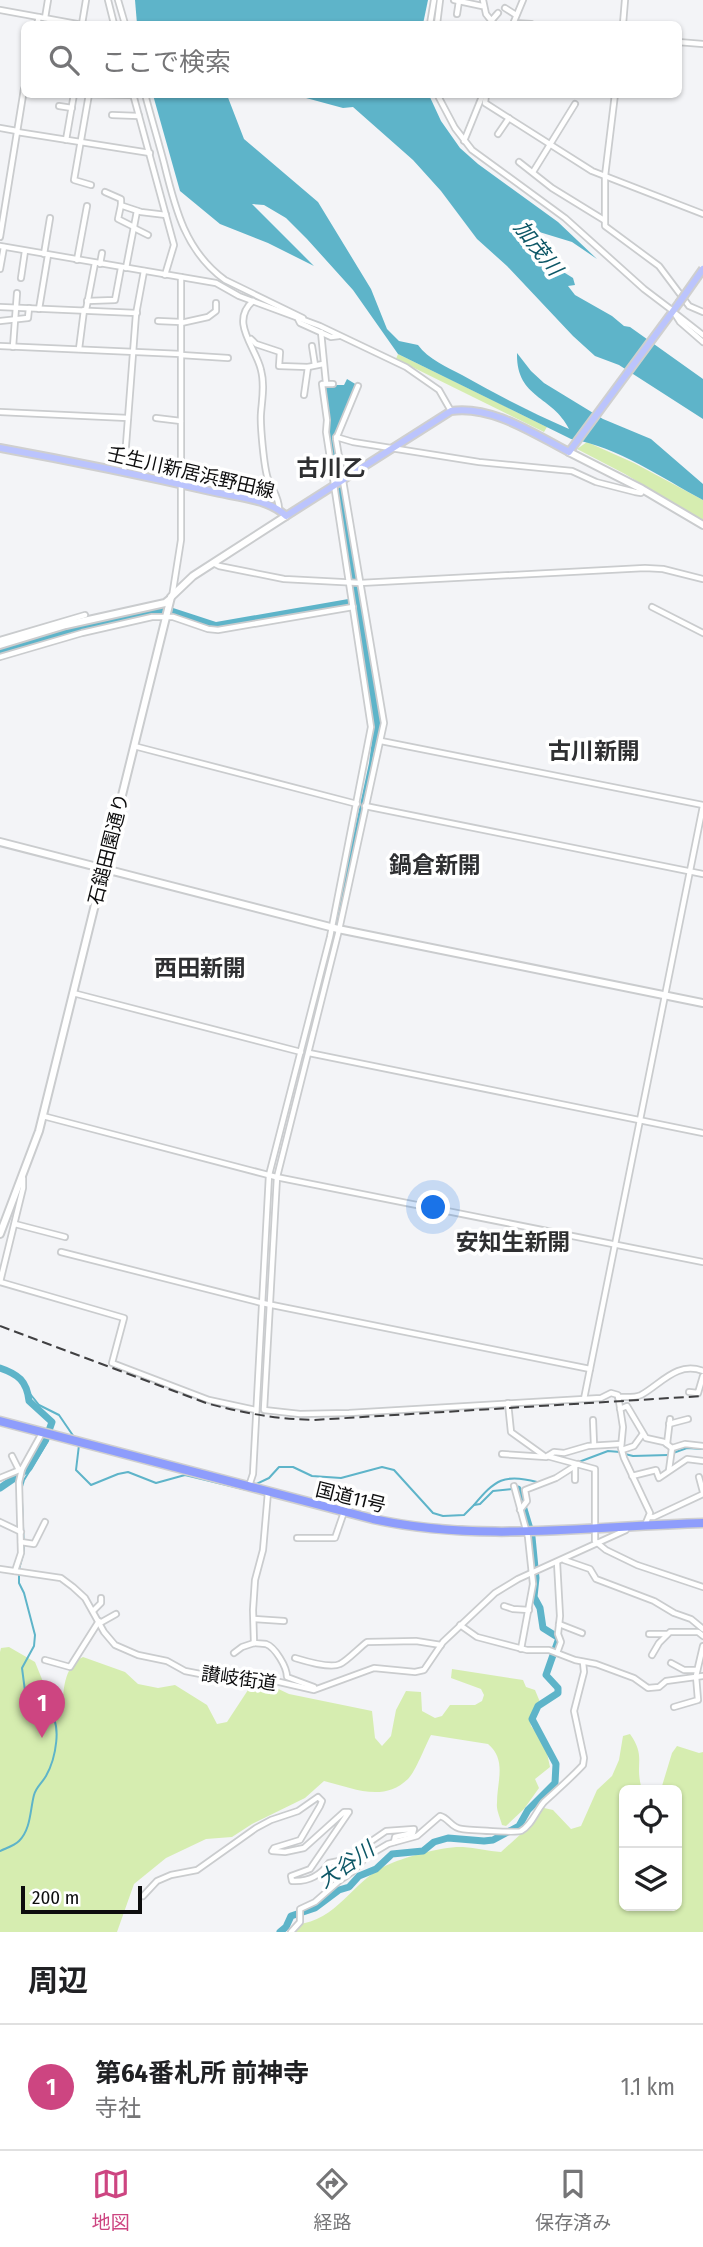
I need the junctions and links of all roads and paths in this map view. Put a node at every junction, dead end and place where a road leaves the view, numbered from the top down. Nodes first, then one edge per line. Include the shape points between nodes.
1 (48, 0) edge
2 (86, 0) edge
3 (108, 0) edge
4 (118, 0) edge
5 (434, 0) edge
6 (440, 0) edge
7 (523, 0) edge
8 (625, 0) edge
9 (457, 1) edge
10 (482, 3) edge
11 (505, 8) dead end
12 (0, 10) edge
13 (457, 13) dead end
14 (498, 13) dead end
15 (517, 15) junction
16 (42, 18) junction
17 (40, 21) edge
18 (61, 21) edge
19 (81, 21) edge
20 (113, 21) edge
21 (124, 21) edge
22 (434, 21) edge
23 (435, 21) edge
24 (492, 21) edge
25 (494, 21) edge
26 (514, 21) edge
27 (623, 21) edge
28 (682, 42) edge
29 (703, 44) edge
30 (23, 98) edge
31 (73, 98) edge
32 (88, 98) edge
33 (135, 98) edge
34 (146, 98) edge
35 (439, 98) edge
36 (483, 98) edge
37 (485, 98) edge
38 (615, 98) edge
39 (576, 104) dead end
40 (59, 106) dead end
41 (72, 108) junction
42 (112, 115) dead end
43 (139, 116) junction
44 (509, 118) junction
45 (0, 128) edge
46 (17, 132) junction
47 (498, 134) dead end
48 (66, 140) junction
49 (464, 141) junction
50 (80, 142) junction
51 (550, 145) junction
52 (150, 153) junction
53 (519, 162) dead end
54 (533, 172) junction
55 (605, 176) junction
56 (91, 185) dead end
57 (105, 192) dead end
58 (121, 205) junction
59 (87, 206) dead end
60 (136, 211) junction
61 (703, 214) edge
62 (166, 215) junction
63 (50, 218) dead end
64 (604, 220) junction
65 (134, 227) junction
66 (148, 235) dead end
67 (0, 237) edge
68 (2, 246) edge
69 (26, 251) junction
70 (102, 253) dead end
71 (46, 255) junction
72 (77, 260) junction
73 (97, 264) junction
74 (124, 268) junction
75 (0, 269) edge
76 (703, 269) edge
77 (144, 271) junction
78 (165, 275) junction
79 (181, 277) junction
80 (21, 278) dead end
81 (17, 293) dead end
82 (88, 301) junction
83 (253, 302) junction
84 (216, 303) dead end
85 (0, 307) edge
86 (15, 308) junction
87 (29, 308) junction
88 (39, 309) junction
89 (85, 310) junction
90 (703, 312) edge
91 (137, 313) junction
92 (671, 313) junction
93 (297, 318) junction
94 (13, 320) junction
95 (0, 321) edge
96 (158, 321) dead end
97 (307, 321) junction
98 (181, 323) junction
99 (321, 332) junction
100 (340, 335) junction
101 (703, 335) edge
102 (247, 337) junction
103 (703, 342) edge
104 (0, 346) edge
105 (312, 346) dead end
106 (12, 347) junction
107 (79, 349) junction
108 (133, 352) junction
109 (181, 355) junction
110 (228, 358) dead end
111 (323, 364) junction
112 (315, 365) junction
113 (308, 367) junction
114 (358, 386) dead end
115 (304, 395) dead end
116 (452, 411) junction
117 (0, 412) edge
118 (128, 418) junction
119 (156, 418) dead end
120 (181, 421) junction
121 (336, 437) junction
122 (0, 448) edge
123 (393, 449) junction
124 (571, 449) junction
125 (124, 471) junction
126 (338, 483) junction
127 (180, 484) junction
128 (643, 490) junction
129 (279, 509) junction
130 (286, 516) junction
131 (703, 525) edge
132 (214, 563) junction
133 (703, 579) edge
134 (350, 582) junction
135 (359, 582) junction
136 (172, 597) junction
137 (353, 607) junction
138 (652, 607) dead end
139 (85, 615) dead end
140 (166, 617) junction
141 (703, 633) edge
142 (0, 640) edge
143 (0, 645) edge
144 (0, 657) edge
145 (381, 741) junction
146 (134, 747) junction
147 (357, 804) junction
148 (365, 806) junction
149 (703, 806) edge
150 (0, 842) edge
151 (103, 869) junction
152 (690, 871) junction
153 (703, 874) edge
154 (335, 929) junction
155 (73, 993) junction
156 (665, 995) junction
157 (703, 1003) edge
158 (300, 1052) junction
159 (309, 1053) junction
160 (42, 1116) junction
161 (640, 1120) junction
162 (703, 1133) edge
163 (23, 1174) junction
164 (273, 1176) junction
165 (3, 1221) edge
166 (15, 1224) junction
167 (0, 1234) edge
168 (65, 1237) dead end
169 (615, 1244) junction
170 (61, 1252) dead end
171 (703, 1262) edge
172 (0, 1282) edge
173 (266, 1304) junction
174 (590, 1369) junction
175 (703, 1374) edge
176 (689, 1392) dead end
177 (618, 1397) junction
178 (584, 1399) junction
179 (508, 1403) junction
180 (620, 1409) junction
181 (256, 1410) junction
182 (688, 1419) dead end
183 (593, 1420) dead end
184 (0, 1421) edge
185 (42, 1433) junction
186 (642, 1434) junction
187 (594, 1445) junction
188 (669, 1446) junction
189 (703, 1446) edge
190 (622, 1447) junction
191 (502, 1454) dead end
192 (12, 1456) dead end
193 (546, 1456) junction
194 (703, 1461) edge
195 (577, 1465) junction
196 (20, 1469) junction
197 (669, 1470) junction
198 (632, 1476) junction
199 (699, 1477) dead end
200 (0, 1478) edge
201 (575, 1480) dead end
202 (546, 1483) junction
203 (514, 1486) dead end
204 (249, 1487) junction
205 (268, 1492) junction
206 (547, 1492) dead end
207 (703, 1493) edge
208 (520, 1510) junction
209 (345, 1511) junction
210 (647, 1521) junction
211 (0, 1522) edge
212 (45, 1522) dead end
213 (703, 1523) edge
214 (626, 1525) junction
215 (594, 1527) junction
216 (527, 1531) junction
217 (21, 1532) junction
218 (297, 1538) dead end
219 (23, 1542) junction
220 (599, 1543) junction
221 (564, 1559) junction
222 (557, 1562) junction
223 (0, 1569) edge
224 (18, 1572) junction
225 (534, 1573) junction
226 (703, 1587) edge
227 (101, 1598) dead end
228 (504, 1606) dead end
229 (529, 1609) junction
230 (93, 1611) junction
231 (116, 1614) dead end
232 (254, 1619) junction
233 (284, 1621) dead end
234 (99, 1622) junction
235 (559, 1624) junction
236 (460, 1625) junction
237 (703, 1629) edge
238 (582, 1633) dead end
239 (649, 1634) dead end
240 (667, 1634) junction
241 (703, 1636) edge
242 (254, 1643) junction
243 (441, 1645) junction
244 (703, 1646) edge
245 (522, 1649) junction
246 (234, 1653) dead end
247 (556, 1653) junction
248 (652, 1655) dead end
249 (701, 1656) edge
250 (295, 1658) dead end
251 (45, 1660) dead end
252 (583, 1662) junction
253 (671, 1663) dead end
254 (679, 1668) junction
255 (697, 1673) junction
256 (703, 1676) edge
257 (677, 1679) junction
258 (317, 1688) junction
259 (674, 1707) dead end
260 (394, 1842) junction
261 (143, 1896) dead end
262 (291, 1932) edge

1 - 16 street
2 - 19 street
3 - 20 street
4 - 21 street
5 - 22 street
6 - 23 street
7 - 15 street
8 - 27 street
9 - 10 street
9 - 13 street
10 - 24 street
11 - 15 street
12 - 16 street
14 - 25 street
15 - 26 street
16 - 17 street
16 - 18 street
28 - 29 street
30 - 46 street
31 - 41 street
32 - 50 street
33 - 43 street
34 - 97 street via 178,217 197,253 225,280
35 - 49 street
36 - 49 street
37 - 44 street via 485,103
38 - 55 street
39 - 51 street
40 - 41 street
41 - 48 street
42 - 43 street
43 - 52 street
44 - 47 street
44 - 51 street
45 - 46 street
46 - 48 street
46 - 67 street
48 - 50 street
49 - 92 street via 565,218
50 - 52 street
50 - 56 street via 74,180
51 - 54 street
51 - 55 street
52 - 62 street
53 - 54 street
54 - 64 street
55 - 61 street
55 - 64 street
57 - 58 street via 121,199
58 - 60 street
58 - 65 street via 118,219
59 - 72 street
60 - 62 street
60 - 65 street
62 - 78 street via 174,245
63 - 71 street
64 - 90 street via 605,226 659,266 689,306
65 - 66 street
65 - 74 street
68 - 69 street
68 - 75 street
69 - 71 street
69 - 80 street
70 - 73 street
71 - 72 street
71 - 88 street
72 - 73 street
73 - 74 street
73 - 82 street
74 - 77 street
74 - 82 street via 115,300
76 - 92 main road, bridge
77 - 78 street
77 - 91 street
78 - 79 street
79 - 83 street via 215,284
79 - 98 street
81 - 86 street
82 - 89 street
83 - 93 street
83 - 102 street via 244,312
84 - 98 street via 211,316
85 - 86 street
86 - 87 street
86 - 94 street
87 - 88 street
87 - 94 street via 28,318
88 - 89 street
89 - 91 street
89 - 107 street
91 - 108 street
92 - 101 street
92 - 103 street
92 - 124 main road
93 - 97 street
93 - 99 street
94 - 95 street
94 - 106 street
96 - 98 street
97 - 100 street
98 - 109 street
99 - 100 street via 335,338
99 - 111 street
100 - 116 street via 415,373 439,390
102 - 113 street via 280,352 279,366
102 - 129 street via 262,377 260,416 267,478
104 - 106 street
105 - 112 street
106 - 107 street
107 - 108 street
108 - 109 street
108 - 118 street
109 - 110 street
109 - 120 street
111 - 112 street
111 - 126 street
112 - 113 street
113 - 115 street
114 - 121 street
116 - 123 main road, 壬生川新居浜野田線
116 - 124 main road via 485,413
117 - 118 street
118 - 125 street
119 - 120 street
120 - 127 street
121 - 123 street
121 - 126 street
122 - 125 main road, 壬生川新居浜野田線
123 - 126 main road, 壬生川新居浜野田線
123 - 128 street via 572,471 596,482
124 - 128 street
125 - 127 main road, 壬生川新居浜野田線
126 - 130 main road, 壬生川新居浜野田線
126 - 134 street
126 - 135 street
127 - 129 main road, 壬生川新居浜野田線
127 - 136 street via 180,553
128 - 131 street
129 - 130 main road, 壬生川新居浜野田線
130 - 132 street
132 - 134 street via 284,579
132 - 136 street
133 - 135 street via 645,568
134 - 135 street
134 - 137 street
135 - 145 street via 383,717
136 - 140 street, 石鎚田園通り
136 - 143 street via 165,603
137 - 140 street via 218,629
137 - 147 street via 371,718
138 - 141 street
139 - 142 street
140 - 144 street via 105,627
140 - 146 street, 石鎚田園通り
145 - 148 street
145 - 149 street
146 - 147 street
146 - 151 street, 石鎚田園通り
147 - 154 street
148 - 152 street
148 - 154 street
149 - 152 street
150 - 151 street
151 - 154 street
151 - 155 street, 石鎚田園通り
152 - 153 street
152 - 156 street
154 - 156 street
154 - 158 street
154 - 159 street
155 - 158 street
155 - 160 street, 石鎚田園通り
156 - 157 street
156 - 161 street
158 - 164 street
159 - 161 street
159 - 164 street
160 - 163 street, 石鎚田園通り
160 - 164 street
161 - 162 street
161 - 169 street
163 - 165 street, 石鎚田園通り
163 - 166 street
164 - 169 street
164 - 173 street
165 - 167 street, 石鎚田園通り
166 - 168 street
166 - 172 street
169 - 171 street
169 - 174 street
170 - 173 street
172 - 181 street via 124,1318 113,1363 209,1400
173 - 174 street
173 - 179 street via 264,1410 300,1414
173 - 181 street
174 - 178 street
175 - 176 street via 698,1393
175 - 177 street via 692,1369 674,1372 640,1396
177 - 178 street via 611,1393
177 - 180 street
178 - 179 street
179 - 193 street via 511,1432
180 - 186 street via 627,1406
180 - 190 street
181 - 204 street
182 - 188 street via 670,1422
183 - 187 street
184 - 185 highway, 国道11号
185 - 196 street
185 - 204 highway, 国道11号
186 - 188 street
186 - 190 street via 634,1446
187 - 190 street
187 - 193 street
188 - 189 street
188 - 197 street
190 - 198 street
191 - 193 street
192 - 196 street
193 - 195 street
194 - 197 street via 687,1459
195 - 201 street
195 - 202 street
195 - 215 street via 596,1470
196 - 200 street
196 - 217 street
197 - 198 street via 660,1478 656,1470
198 - 210 street via 648,1507
199 - 207 street
202 - 206 street
202 - 208 street via 525,1490 527,1501
203 - 208 street
204 - 205 highway, 国道11号
205 - 209 highway, 国道11号
205 - 232 street
207 - 210 street
208 - 216 street
209 - 216 highway, 国道11号 via 442,1531
209 - 218 street via 335,1538
210 - 213 highway, 国道11号
210 - 214 highway, 国道11号
211 - 217 street
212 - 219 street via 36,1542
214 - 215 highway, 国道11号
214 - 220 street, 讃岐街道 via 625,1530
215 - 216 highway, 国道11号
215 - 220 street via 594,1540
216 - 225 street
217 - 219 street
219 - 224 street
220 - 221 street, 讃岐街道
220 - 226 street via 637,1565
221 - 222 street, 讃岐街道
221 - 237 street via 590,1569 596,1579 688,1617
222 - 225 street, 讃岐街道
222 - 235 street
223 - 224 street, 讃岐街道
224 - 230 street, 讃岐街道 via 61,1578
225 - 229 street
225 - 236 street, 讃岐街道 via 495,1593
227 - 230 street
228 - 229 street
229 - 245 street
230 - 234 street, 讃岐街道
231 - 234 street
232 - 233 street
232 - 242 street
234 - 251 street via 70,1667
234 - 258 street, 讃岐街道 via 119,1648 167,1661 185,1671
235 - 238 street
235 - 247 street via 561,1642
236 - 243 street, 讃岐街道
236 - 245 street via 477,1637
239 - 240 street
240 - 241 street
240 - 248 street
242 - 246 street
242 - 258 street via 276,1651 287,1677
243 - 250 street via 367,1642 334,1665
243 - 258 street, 讃岐街道 via 422,1671 373,1668
244 - 249 street
245 - 247 street
247 - 252 street
249 - 255 street
252 - 257 street via 634,1678 648,1688
252 - 260 street via 573,1712 583,1765 523,1830 463,1829 440,1816 417,1836
253 - 254 street
254 - 255 street
254 - 257 street
255 - 256 street
255 - 257 street
255 - 259 street via 698,1700
260 - 261 street via 395,1837 414,1829 386,1832 344,1860 329,1863 317,1876 292,1881 291,1876 310,1869 349,1812 304,1848 272,1851 300,1840 320,1806 318,1797 298,1811 256,1828 197,1870 157,1881
260 - 262 street via 366,1857 315,1902 300,1909 300,1922

